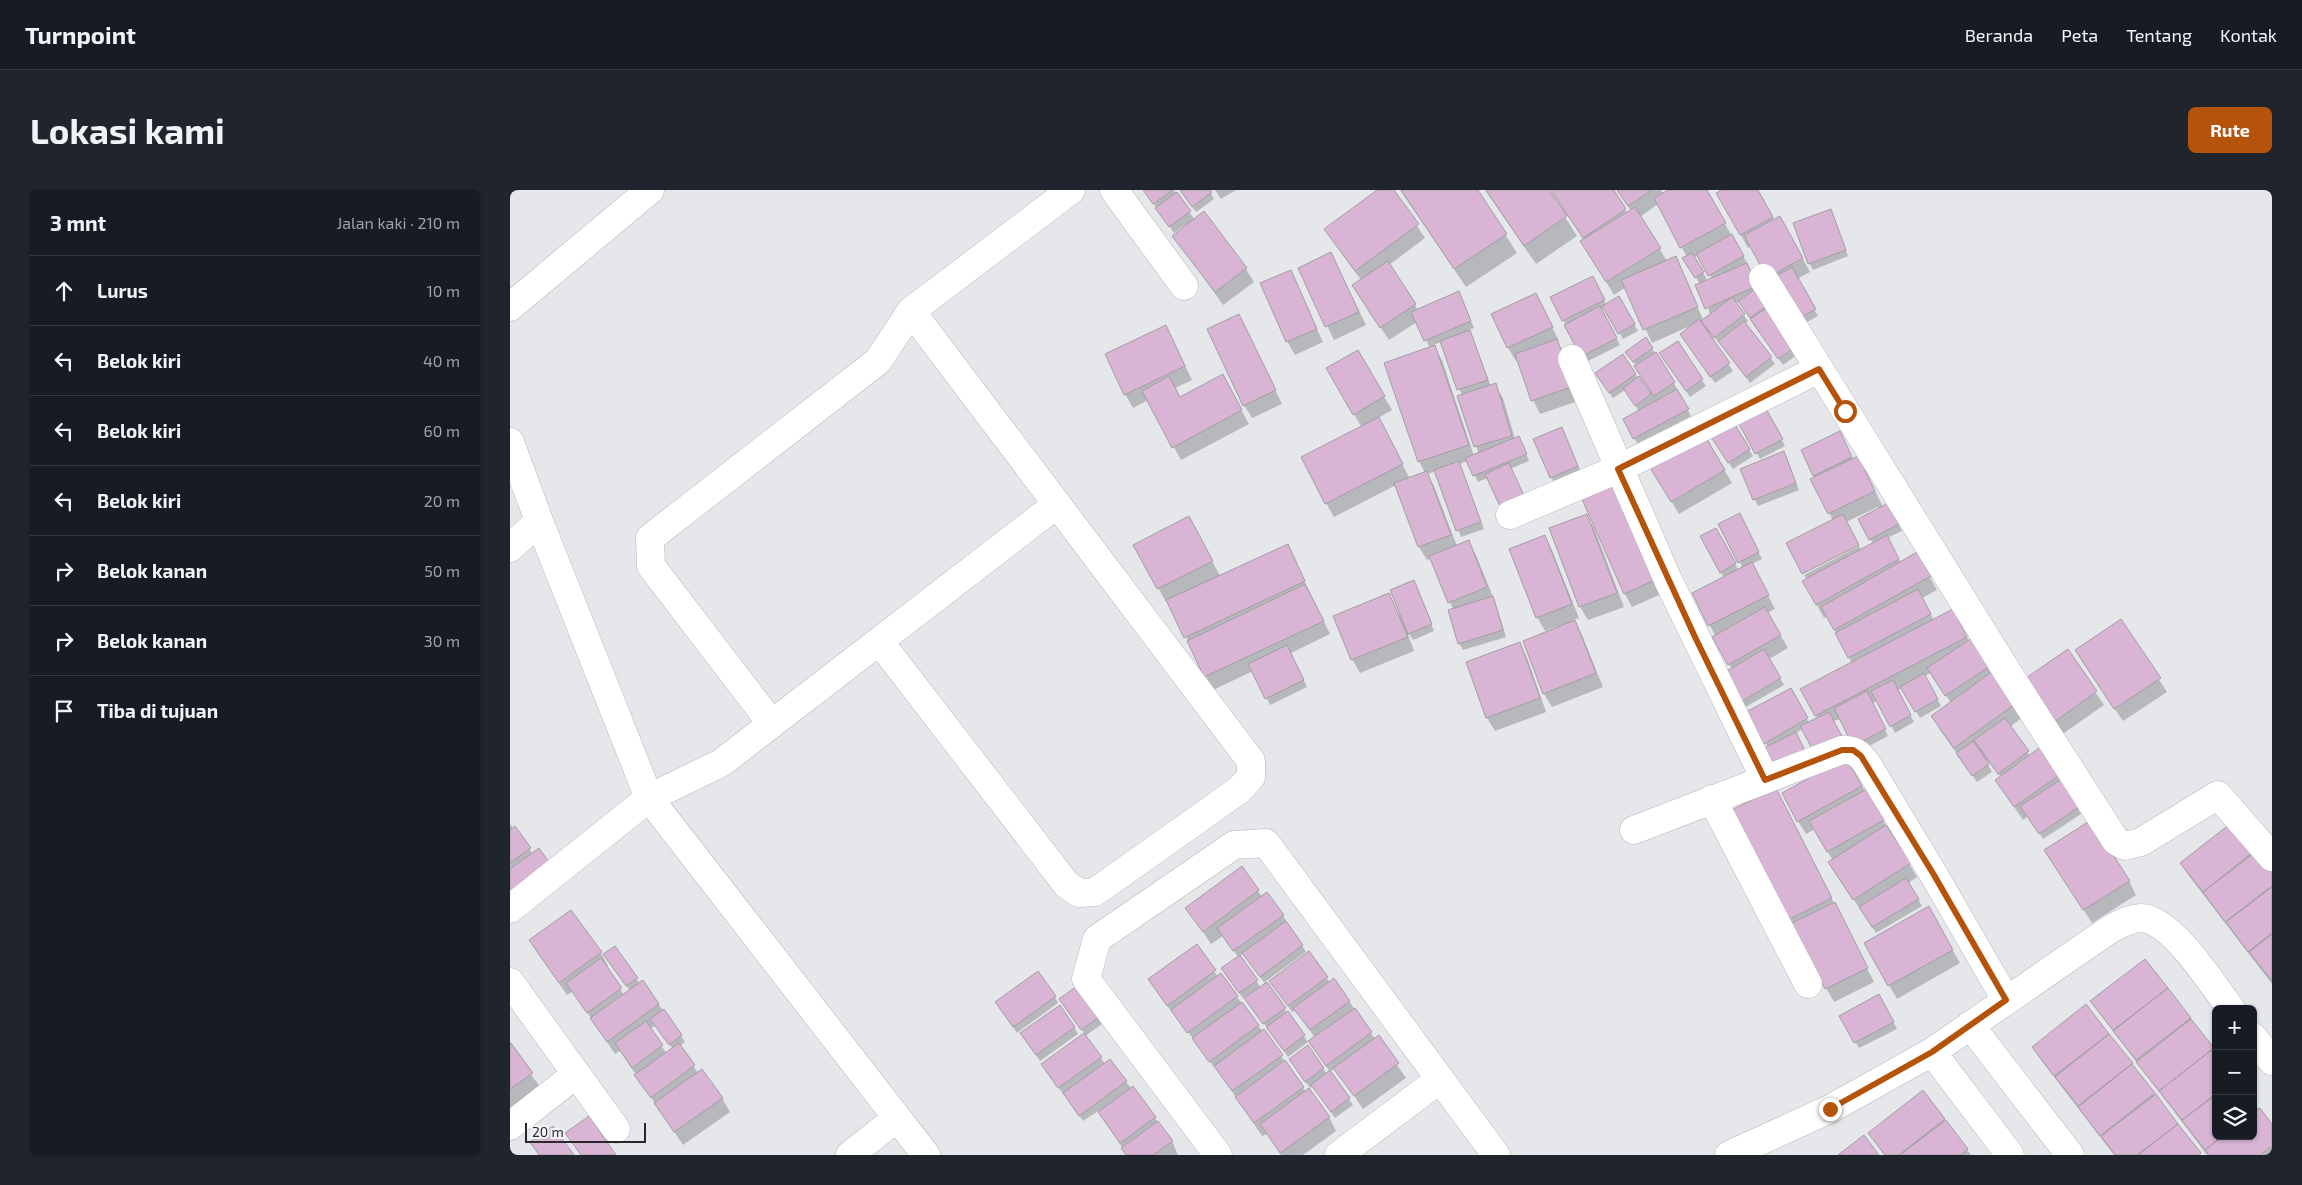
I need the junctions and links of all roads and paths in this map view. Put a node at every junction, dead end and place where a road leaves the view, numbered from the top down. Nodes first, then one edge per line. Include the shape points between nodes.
1 (650, 190) edge
2 (1071, 190) edge
3 (1114, 190) edge
4 (1763, 278) dead end
5 (1184, 286) dead end
6 (510, 307) edge
7 (911, 311) junction
8 (1572, 358) dead end
9 (1819, 369) junction
10 (510, 442) edge
11 (1618, 469) junction
12 (1056, 504) junction
13 (1510, 515) dead end
14 (539, 521) junction
15 (510, 548) edge
16 (879, 641) junction
17 (772, 724) junction
18 (1765, 780) junction
19 (648, 798) junction
20 (1712, 800) junction
21 (1634, 830) dead end
22 (2272, 858) edge
23 (510, 909) edge
24 (510, 982) edge
25 (1808, 984) dead end
26 (2006, 1000) junction
27 (2228, 1005) edge
28 (1970, 1025) junction
29 (2257, 1042) edge
30 (1932, 1052) junction
31 (2272, 1061) edge
32 (575, 1075) junction
33 (1438, 1080) junction
34 (897, 1118) junction
35 (510, 1126) edge
36 (616, 1129) dead end
37 (850, 1155) edge
38 (926, 1155) edge
39 (1218, 1155) edge
40 (1339, 1155) edge
41 (1496, 1155) edge
42 (1728, 1155) edge
43 (2010, 1155) edge
44 (2070, 1155) edge

1 - 6 street
2 - 7 street
3 - 5 street
4 - 9 street
7 - 12 street
7 - 17 street via 878,361 650,538 651,566
8 - 11 street
9 - 11 street
9 - 22 street via 2116,841 2125,846 2141,842 2218,795
10 - 14 street
11 - 13 street
11 - 18 street
12 - 16 street
12 - 16 street via 1252,760 1251,777 1239,790 1095,892 1079,893 1066,885
14 - 15 street
14 - 19 street
16 - 17 street
17 - 19 street via 720,764
18 - 20 street
18 - 26 street via 1842,750 1853,750 1861,756
19 - 23 street
19 - 34 street
20 - 21 street
20 - 25 street
24 - 32 street
26 - 27 street via 2109,930 2127,920 2147,919 2170,931
26 - 28 street
28 - 30 street
28 - 44 street
29 - 31 street
30 - 42 street via 1830,1109
30 - 43 street
32 - 35 street
32 - 36 street
33 - 39 street via 1266,843 1234,845 1097,939 1086,979
33 - 40 street
33 - 41 street
34 - 37 street
34 - 38 street

